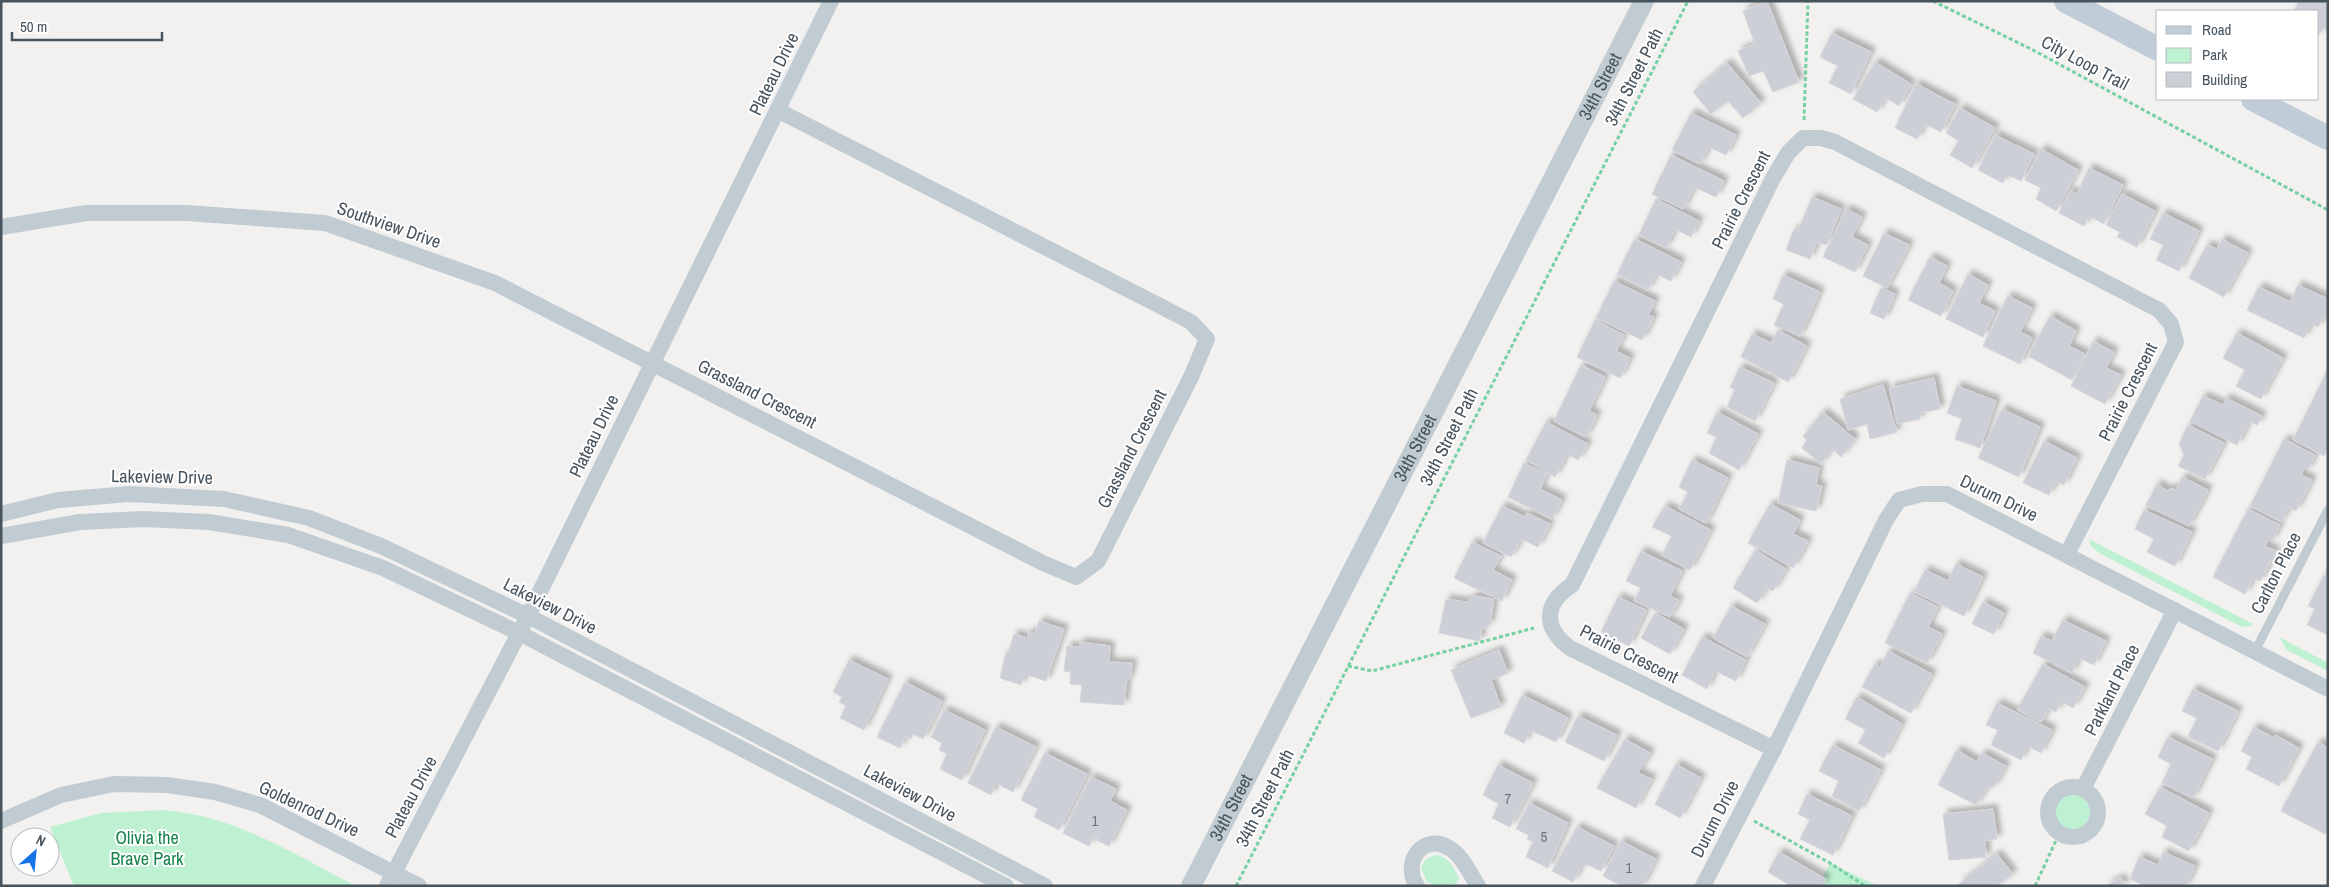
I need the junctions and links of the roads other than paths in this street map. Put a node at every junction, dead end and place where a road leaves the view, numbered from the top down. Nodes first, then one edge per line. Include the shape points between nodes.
1 (831, 1) edge
2 (2066, 1) edge
3 (1644, 4) edge
4 (2156, 48) edge
5 (2255, 100) edge
6 (779, 111) junction
7 (2328, 138) edge
8 (1, 227) edge
9 (652, 363) junction
10 (2328, 510) edge
11 (1, 514) edge
12 (1, 536) edge
13 (2067, 554) junction
14 (2176, 610) junction
15 (528, 616) junction
16 (519, 633) junction
17 (2255, 651) junction
18 (2328, 688) edge
19 (1774, 749) junction
20 (2083, 789) junction
21 (1, 821) edge
22 (390, 879) edge
23 (419, 886) edge
24 (1006, 886) edge
25 (1045, 886) edge
26 (1192, 886) edge
27 (1417, 886) edge
28 (1478, 886) edge
29 (1704, 886) edge

1 - 6 street, Plateau Drive
2 - 4 main road
3 - 26 street, 34th Street
5 - 7 main road
6 - 9 street, Plateau Drive
6 - 9 street, Grassland Crescent via 1191,322 1207,339 1191,377 1098,561 1076,577
8 - 9 street, Southview Drive via 86,213 186,214 325,224 495,283
9 - 15 street, Plateau Drive
10 - 17 lane, Carlton Place
11 - 15 street, Lakeview Drive via 58,500 129,494 224,499 309,518 382,546
12 - 16 street via 80,522 143,519 209,522 288,535 383,568
13 - 14 street, Durum Drive
13 - 19 street, Durum Drive via 1947,494 1922,494 1899,500 1886,520
13 - 19 street, Prairie Crescent via 2176,342 2171,324 2160,310 1836,142 1803,138 1788,153 1772,180 1572,585 1560,592 1552,605 1550,617 1558,639 1570,648
14 - 17 street, Durum Drive
14 - 20 street, Parkland Place
15 - 16 street, Plateau Drive
15 - 25 street, Lakeview Drive
16 - 22 street, Plateau Drive
16 - 24 street
17 - 18 street, Durum Drive
19 - 29 street, Durum Drive
20 - 20 street via 2095,800 2098,816 2095,824 2083,836 2075,838 2059,834 2047,812 2052,796 2066,787
21 - 22 street, Goldenrod Drive via 61,795 114,784 176,786 215,792 260,805
22 - 23 street, Goldenrod Drive
27 - 28 street via 1411,871 1415,855 1430,845 1439,844 1456,853

